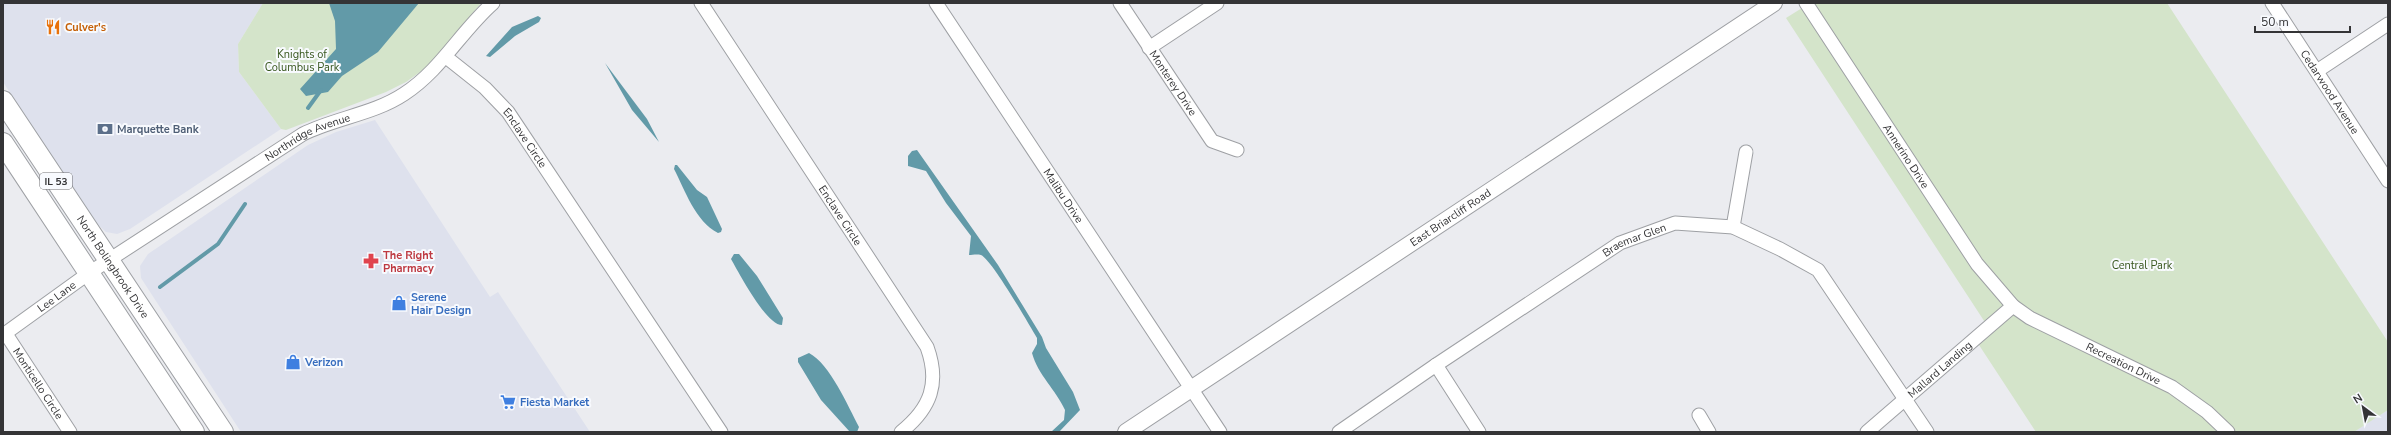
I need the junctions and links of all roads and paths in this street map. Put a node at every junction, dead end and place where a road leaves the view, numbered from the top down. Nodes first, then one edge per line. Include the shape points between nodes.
1 (493, 3) edge
2 (701, 3) edge
3 (936, 3) edge
4 (1120, 3) edge
5 (1216, 3) edge
6 (1774, 3) edge
7 (1806, 3) edge
8 (2272, 3) edge
9 (2388, 24) edge
10 (1149, 48) junction
11 (446, 57) junction
12 (2317, 71) junction
13 (3, 101) edge
14 (3, 143) edge
15 (1237, 150) dead end
16 (1746, 152) dead end
17 (2388, 181) edge
18 (1732, 227) junction
19 (108, 261) junction
20 (89, 273) junction
21 (2012, 306) junction
22 (4, 336) edge
23 (1436, 365) junction
24 (1190, 390) junction
25 (1906, 399) junction
26 (1699, 415) dead end
27 (70, 432) edge
28 (194, 432) edge
29 (223, 432) edge
30 (721, 432) edge
31 (901, 432) edge
32 (1126, 432) edge
33 (1220, 432) edge
34 (1339, 432) edge
35 (1479, 432) edge
36 (1709, 432) edge
37 (1867, 432) edge
38 (1927, 432) edge
39 (2228, 432) edge

1 - 11 street, Northridge Avenue
2 - 31 street, Enclave Circle via 927,347 933,371 930,397 925,409
3 - 24 street, Malibu Drive
4 - 10 street, Monterey Drive
5 - 10 street
6 - 24 street, East Briarcliff Road
7 - 21 street, Annerino Drive via 1977,264
8 - 12 street, Cedarwood Avenue
9 - 12 street
10 - 15 street, Monterey Drive via 1212,141
11 - 19 street, Northridge Avenue via 431,73 403,95 303,134
11 - 30 street, Enclave Circle via 485,88 508,112
12 - 17 street, Cedarwood Avenue
13 - 19 main road, North Bolingbrook Drive / IL 53
14 - 20 main road, North Bolingbrook Drive / IL 53
16 - 18 street
18 - 23 street, Braemar Glen via 1676,223 1620,243
18 - 25 street, Braemar Glen via 1818,270
19 - 20 street, Lee Lane
19 - 29 main road, North Bolingbrook Drive / IL 53
20 - 22 street, Lee Lane
20 - 28 main road, North Bolingbrook Drive / IL 53
21 - 25 street, Mallard Landing
21 - 39 street, Recreation Drive via 2030,318 2172,387
22 - 27 street, Monticello Circle
23 - 34 street, Braemar Glen
23 - 35 street
24 - 32 street, East Briarcliff Road
24 - 33 street, Malibu Drive
25 - 37 street, Mallard Landing
25 - 38 street, Braemar Glen
26 - 36 street

